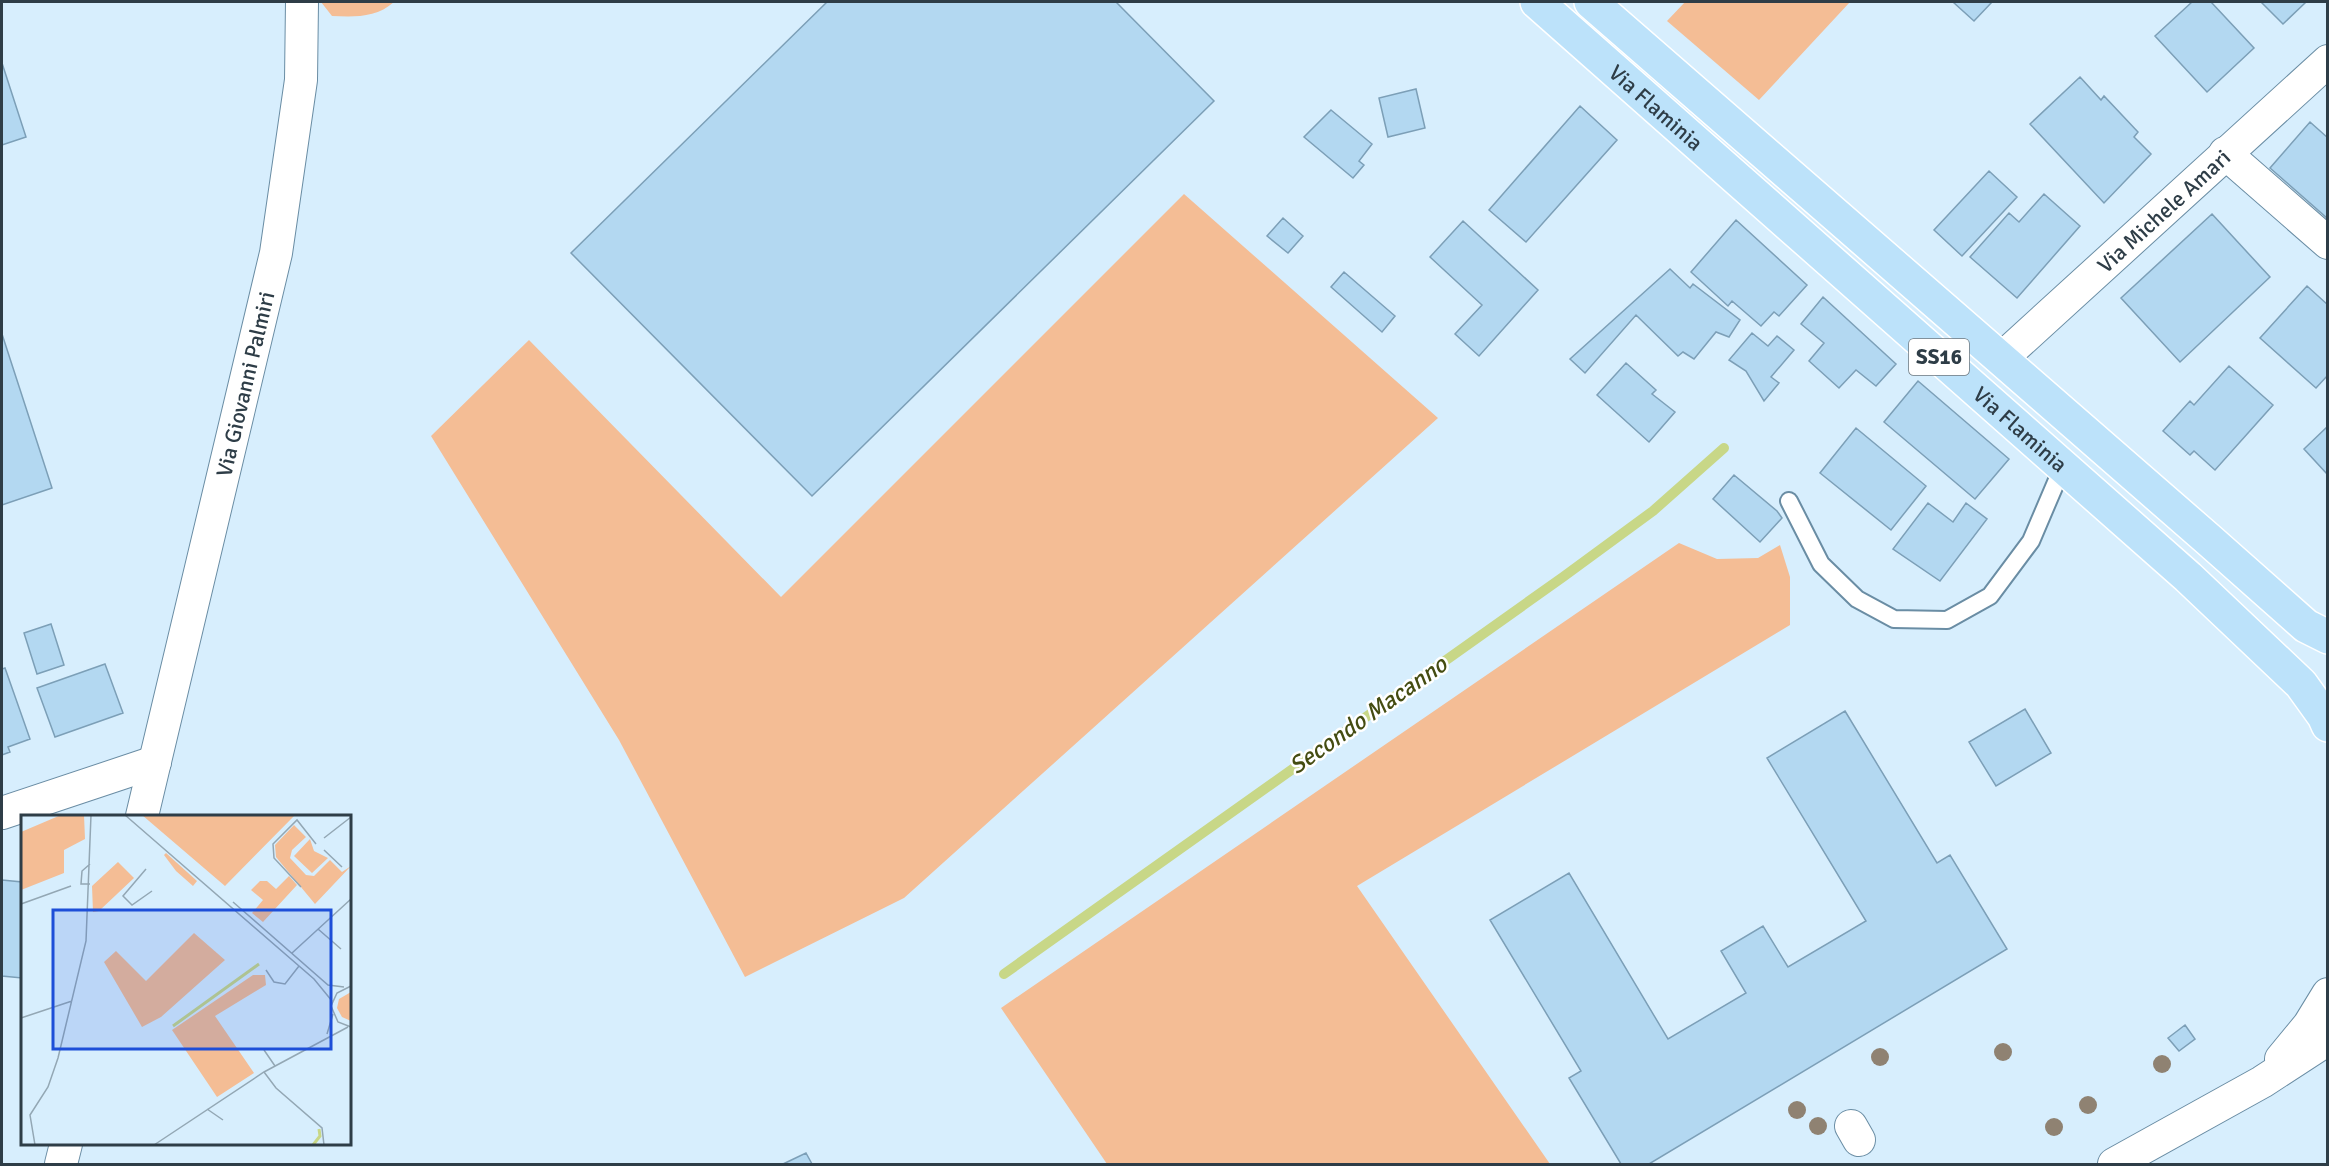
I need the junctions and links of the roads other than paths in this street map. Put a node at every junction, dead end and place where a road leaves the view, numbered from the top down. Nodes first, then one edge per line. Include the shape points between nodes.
1 (302, 2) edge
2 (1537, 2) edge
3 (1590, 2) edge
4 (2328, 61) edge
5 (2225, 153) junction
6 (2328, 243) edge
7 (2001, 359) junction
8 (2063, 466) junction
9 (1789, 501) dead end
10 (2328, 637) edge
11 (2328, 725) edge
12 (154, 762) junction
13 (2, 813) edge
14 (142, 815) edge
15 (2328, 994) edge
16 (2328, 1039) edge
17 (2262, 1082) junction
18 (66, 1145) edge
19 (61, 1164) edge
20 (2114, 1164) edge

1 - 12 street, Via Giovanni Palmiri via 301,80 276,254
2 - 8 main road, Via Flaminia / SS16
3 - 7 main road, Via Flaminia / SS16
4 - 5 street, Via Michele Amari
5 - 6 street
5 - 7 street, Via Michele Amari
7 - 10 main road, Via Flaminia / SS16 via 2306,626
8 - 9 lane via 2031,541 1990,596 1947,620 1894,619 1857,599 1821,564
8 - 11 main road, Via Flaminia / SS16 via 2301,684
12 - 13 street
12 - 14 street, Via Giovanni Palmiri
15 - 17 street via 2309,1025
16 - 17 street
17 - 20 street
18 - 19 street

